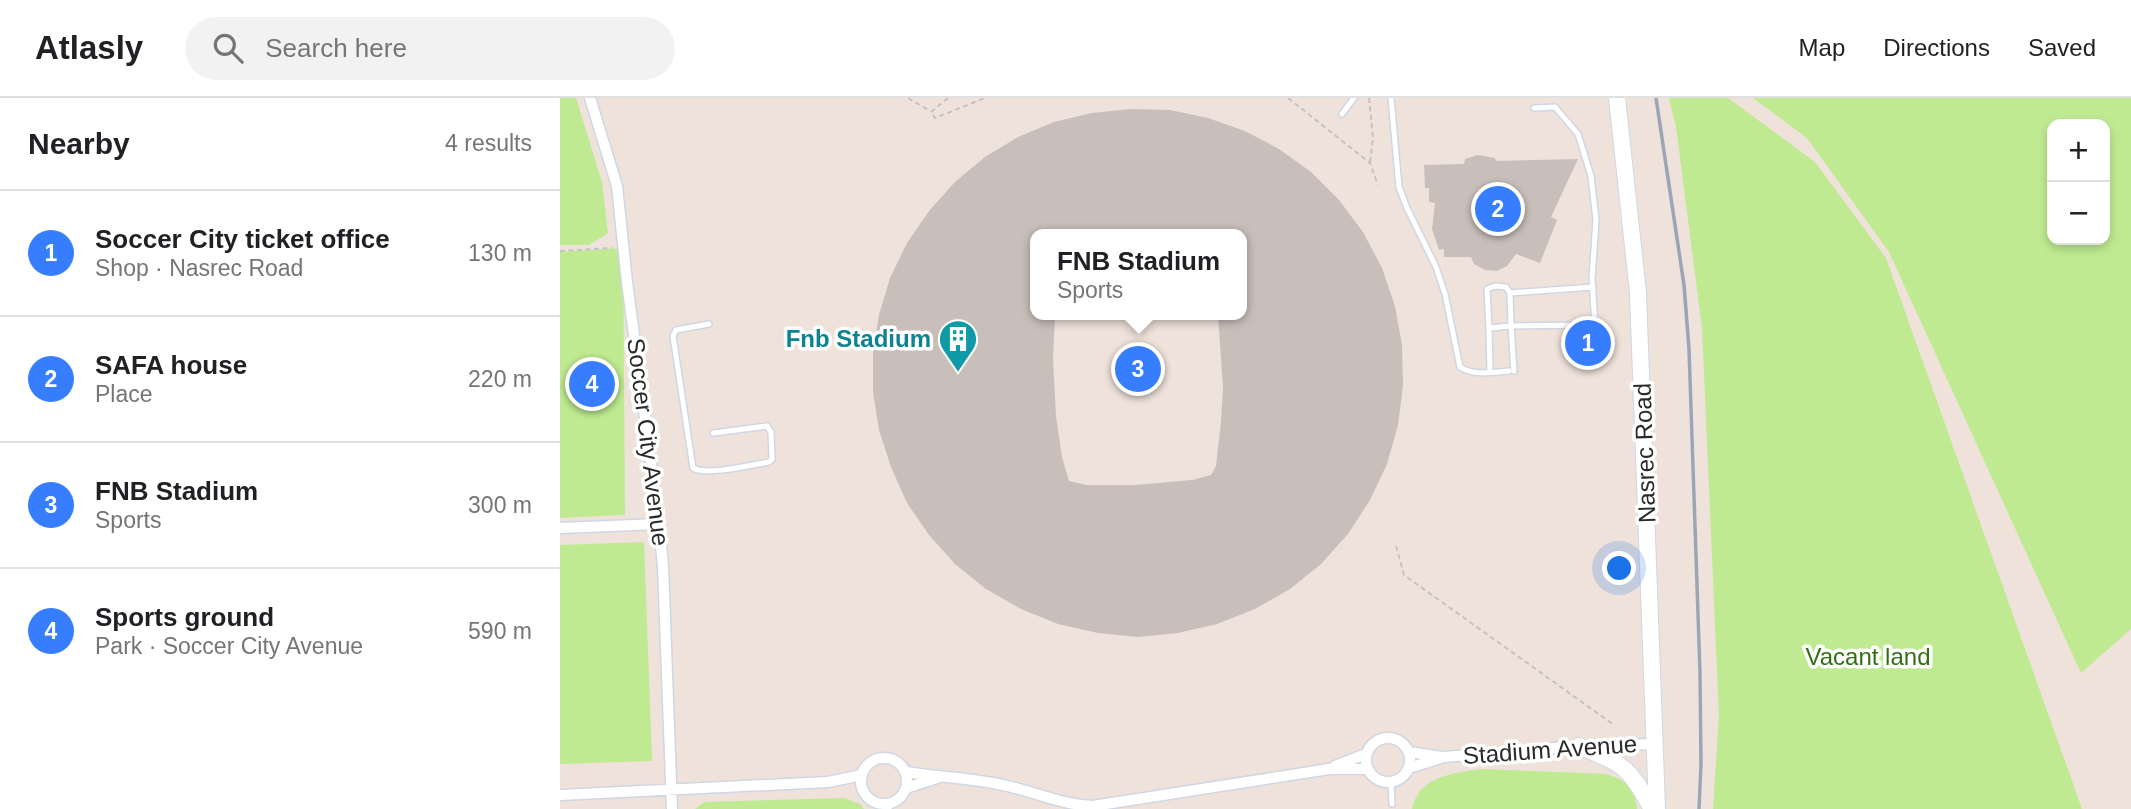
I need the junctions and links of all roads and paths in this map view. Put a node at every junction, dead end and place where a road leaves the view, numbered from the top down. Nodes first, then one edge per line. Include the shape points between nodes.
1 (590, 98) edge
2 (908, 98) edge
3 (948, 98) edge
4 (985, 98) edge
5 (1288, 98) edge
6 (1298, 98) edge
7 (1354, 98) edge
8 (1369, 98) edge
9 (1391, 98) edge
10 (1617, 98) edge
11 (1293, 102) junction
12 (1534, 108) dead end
13 (931, 112) junction
14 (1342, 114) dead end
15 (1370, 163) junction
16 (1378, 185) dead end
17 (623, 248) junction
18 (560, 251) edge
19 (1593, 287) junction
20 (1510, 293) junction
21 (709, 324) dead end
22 (1511, 326) junction
23 (1489, 328) junction
24 (1490, 372) junction
25 (713, 433) dead end
26 (659, 524) junction
27 (560, 528) edge
28 (1396, 546) dead end
29 (1615, 725) dead end
30 (1655, 744) junction
31 (1579, 746) junction
32 (1409, 752) junction
33 (1366, 754) junction
34 (1444, 757) junction
35 (1409, 768) junction
36 (1329, 769) junction
37 (1367, 769) junction
38 (906, 772) junction
39 (862, 775) junction
40 (939, 778) junction
41 (828, 782) junction
42 (1391, 782) junction
43 (906, 788) junction
44 (671, 790) junction
45 (863, 790) junction
46 (560, 795) edge
47 (1392, 804) dead end
48 (889, 806) edge
49 (672, 809) edge
50 (1654, 809) edge

1 - 17 street, Soccer City Avenue via 617,186
2 - 13 path
3 - 13 path
4 - 13 path via 935,118
5 - 11 path
6 - 11 path
7 - 14 lane
8 - 15 path
9 - 24 lane via 1399,187 1436,267 1458,361 1466,371
10 - 30 main road, Nasrec Road via 1638,293
11 - 15 path
12 - 19 lane via 1555,107 1578,134 1591,176 1596,220
15 - 16 path
17 - 18 path
17 - 26 street, Soccer City Avenue
19 - 20 lane
19 - 22 lane via 1595,325
20 - 22 lane
20 - 23 lane via 1506,287 1487,289
21 - 25 lane via 676,330 673,336 693,468 718,470 772,458 767,426
22 - 23 lane
22 - 24 lane via 1512,371
23 - 24 lane
26 - 27 street
26 - 44 street, Soccer City Avenue
28 - 29 path via 1404,575
30 - 31 street, Stadium Avenue
30 - 50 main road, Nasrec Road
31 - 34 street, Stadium Avenue
31 - 50 main road via 1628,770
32 - 33 street via 1400,741 1386,737 1374,742
32 - 34 street, Stadium Avenue
32 - 35 street
33 - 36 street
33 - 37 street
34 - 35 street, Stadium Avenue
35 - 42 street
36 - 37 street
36 - 40 street via 1093,806 979,780
37 - 42 street via 1377,780
38 - 39 street via 899,763 882,758 869,763
38 - 40 street
38 - 43 street
39 - 41 street
39 - 45 street
40 - 43 street
41 - 44 street
41 - 45 street
42 - 47 lane
43 - 48 street
44 - 46 street
44 - 49 street, Soccer City Avenue
45 - 48 street via 874,801

